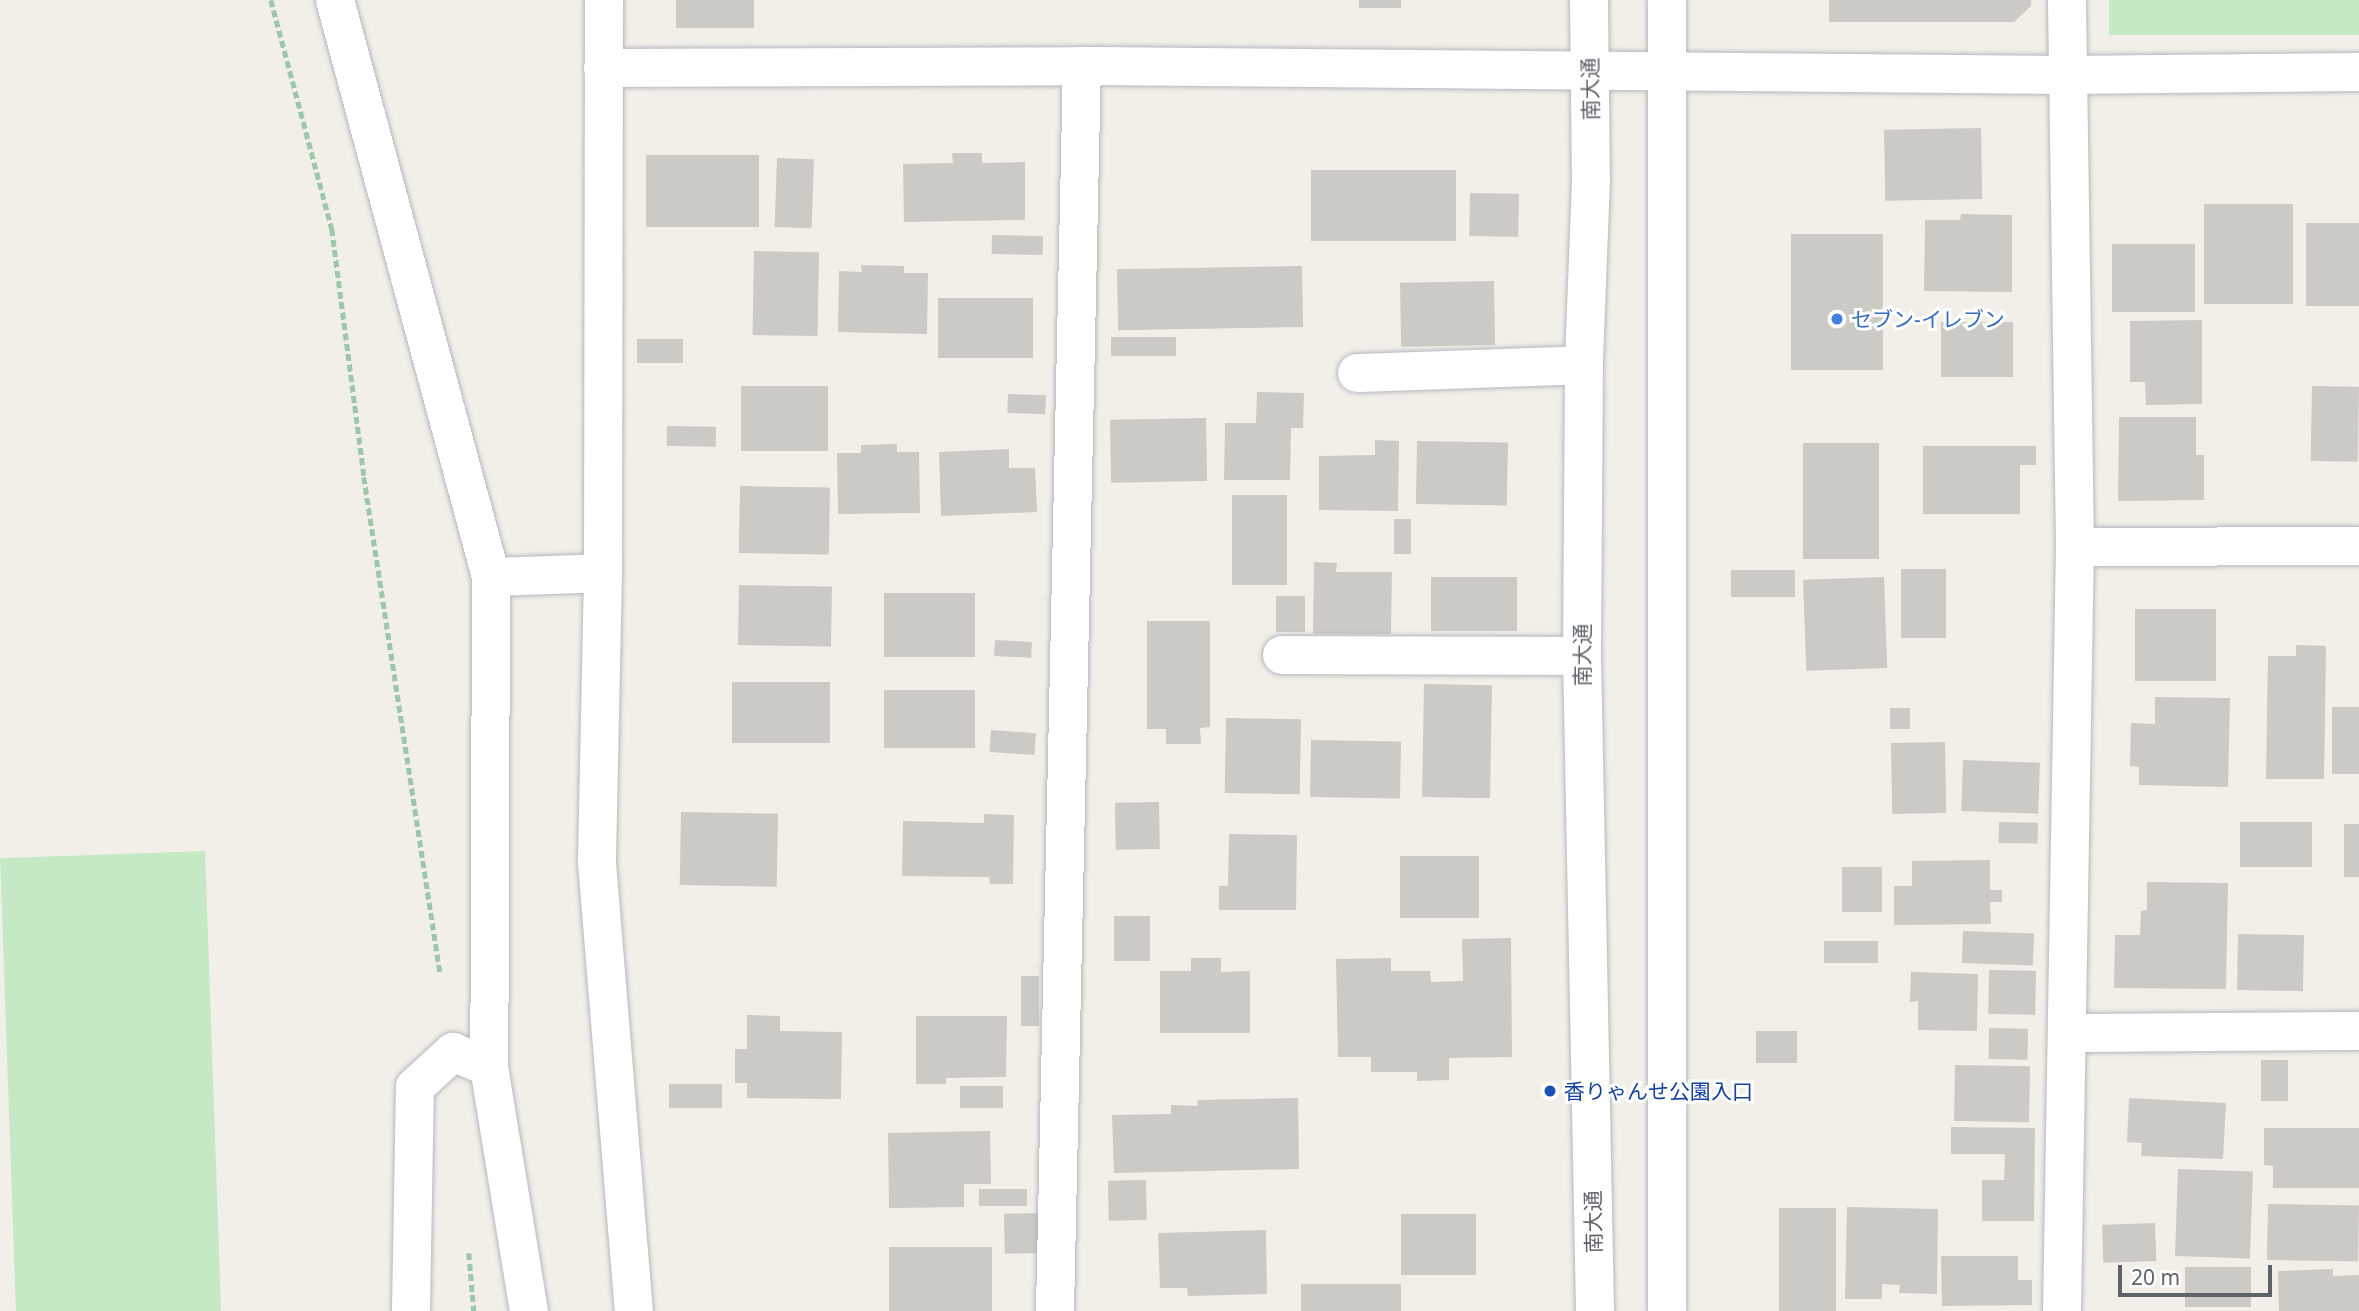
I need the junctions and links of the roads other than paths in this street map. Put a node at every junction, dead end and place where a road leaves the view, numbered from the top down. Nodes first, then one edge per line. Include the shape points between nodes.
1 (335, 0) edge
2 (604, 0) edge
3 (1589, 0) edge
4 (1667, 0) edge
5 (2067, 0) edge
6 (1082, 66) junction
7 (603, 68) junction
8 (1590, 70) junction
9 (1667, 70) junction
10 (2359, 72) edge
11 (2066, 75) junction
12 (1584, 365) junction
13 (1357, 373) dead end
14 (2359, 546) edge
15 (2075, 547) junction
16 (603, 573) junction
17 (491, 577) junction
18 (1282, 655) dead end
19 (1582, 656) junction
20 (2359, 1031) edge
21 (2067, 1033) junction
22 (489, 1067) junction
23 (411, 1311) edge
24 (529, 1311) edge
25 (634, 1311) edge
26 (1055, 1311) edge
27 (1595, 1311) edge
28 (1667, 1311) edge
29 (2062, 1311) edge

1 - 17 street
2 - 7 street
3 - 8 street, 南大通
4 - 9 street
5 - 11 street
6 - 7 street
6 - 8 street
6 - 26 street
7 - 16 street
8 - 9 street
8 - 12 street, 南大通
9 - 11 street
9 - 28 street
10 - 11 street
11 - 15 street
12 - 13 street
12 - 19 street, 南大通
14 - 15 street
15 - 21 street
16 - 17 street
16 - 25 street via 597,863
17 - 22 street
18 - 19 street
19 - 27 street, 南大通
20 - 21 street
21 - 29 street
22 - 23 street via 453,1052 415,1087
22 - 24 street

